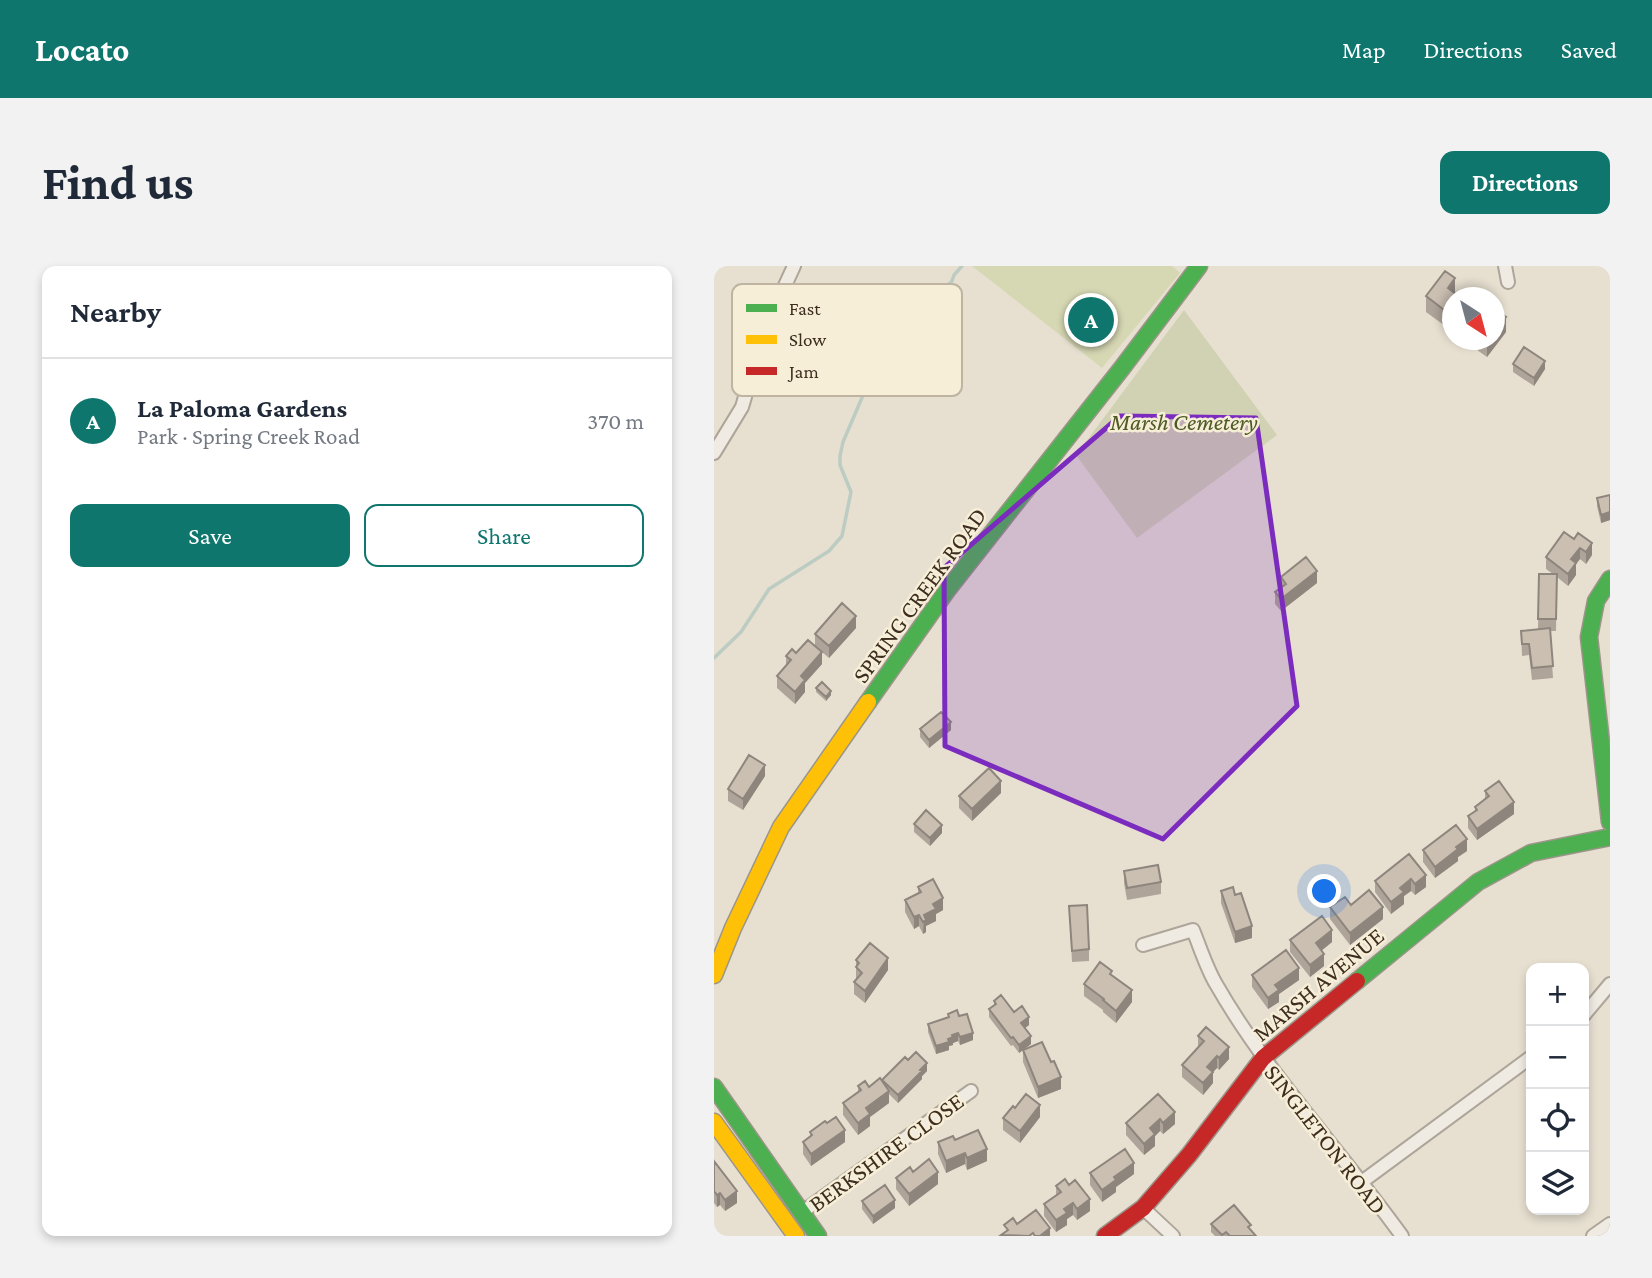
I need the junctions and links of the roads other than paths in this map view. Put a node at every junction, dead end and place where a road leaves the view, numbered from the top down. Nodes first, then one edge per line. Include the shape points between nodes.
1 (794, 266) edge
2 (1199, 266) edge
3 (1505, 266) edge
4 (1508, 282) dead end
5 (786, 284) edge
6 (745, 396) edge
7 (716, 444) edge
8 (1610, 579) edge
9 (1610, 822) edge
10 (1610, 837) edge
11 (1143, 945) dead end
12 (714, 975) edge
13 (1610, 984) edge
14 (1589, 1010) edge
15 (1263, 1058) junction
16 (1526, 1061) edge
17 (714, 1087) edge
18 (971, 1091) dead end
19 (714, 1122) edge
20 (1363, 1181) junction
21 (1143, 1208) junction
22 (801, 1213) junction
23 (1610, 1224) edge
24 (796, 1236) edge
25 (818, 1236) edge
26 (1105, 1236) edge
27 (1173, 1236) edge
28 (1402, 1236) edge
29 (1593, 1236) edge

1 - 5 street
2 - 12 main road, SPRING CREEK ROAD via 948,589 787,818
3 - 4 street
6 - 7 street
8 - 9 main road via 1596,601 1589,637
10 - 15 main road, MARSH AVENUE via 1531,853 1478,882
11 - 15 street, SINGLETON ROAD via 1193,929 1214,981
13 - 14 street
15 - 20 street, SINGLETON ROAD
15 - 21 main road, MARSH AVENUE
16 - 20 street
17 - 22 main road
18 - 22 street, BERKSHIRE CLOSE
19 - 24 main road
20 - 28 street, SINGLETON ROAD
21 - 26 main road, MARSH AVENUE
21 - 27 street
22 - 25 main road
23 - 29 street

